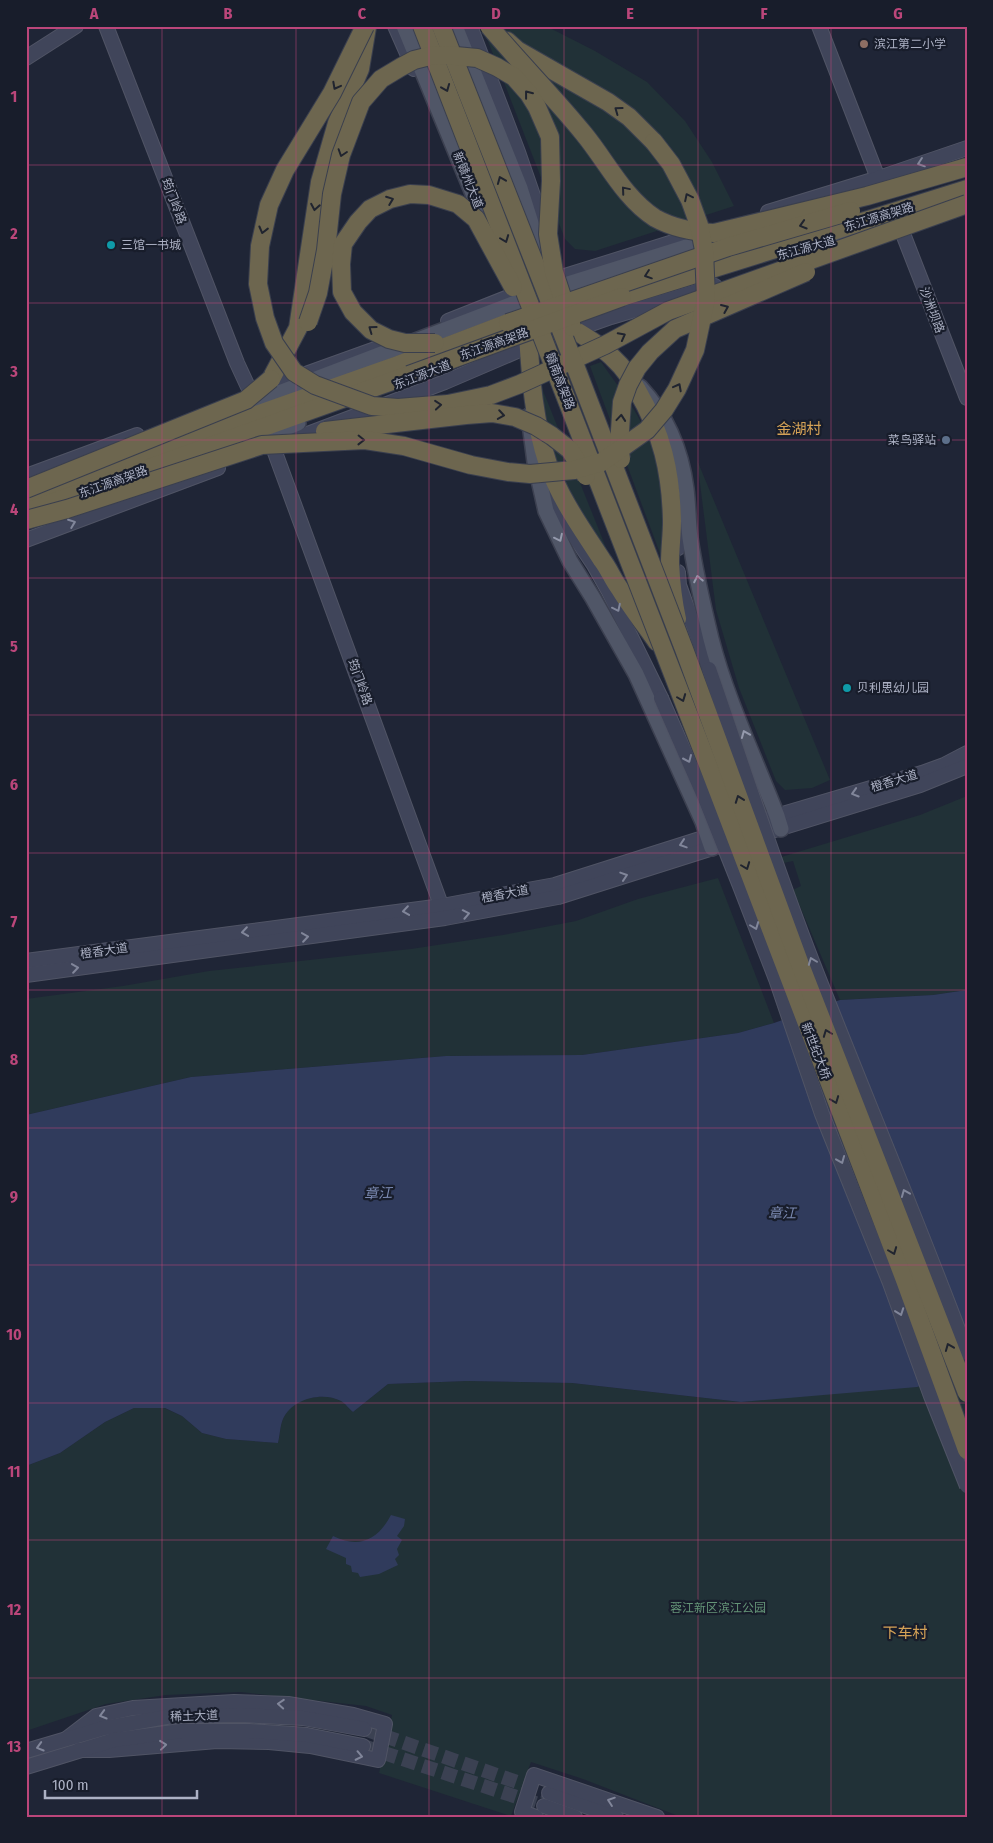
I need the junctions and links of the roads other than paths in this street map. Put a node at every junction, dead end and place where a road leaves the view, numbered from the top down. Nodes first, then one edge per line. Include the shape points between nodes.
1 (76, 26) edge
2 (106, 26) edge
3 (366, 26) edge
4 (395, 26) edge
5 (404, 26) edge
6 (422, 26) edge
7 (441, 26) edge
8 (455, 26) edge
9 (470, 26) edge
10 (489, 26) edge
11 (819, 26) edge
12 (26, 58) edge
13 (967, 148) edge
14 (967, 161) edge
15 (967, 167) edge
16 (967, 176) edge
17 (880, 182) junction
18 (967, 190) edge
19 (967, 197) edge
20 (967, 204) edge
21 (967, 209) edge
22 (900, 227) junction
23 (554, 282) junction
24 (513, 299) junction
25 (508, 323) junction
26 (570, 327) junction
27 (528, 341) junction
28 (626, 371) junction
29 (271, 380) junction
30 (527, 384) junction
31 (253, 398) junction
32 (967, 398) edge
33 (670, 429) junction
34 (268, 446) junction
35 (613, 467) junction
36 (26, 476) edge
37 (26, 483) edge
38 (600, 485) junction
39 (26, 489) edge
40 (26, 496) edge
41 (26, 512) edge
42 (26, 520) edge
43 (26, 526) edge
44 (26, 540) edge
45 (684, 649) junction
46 (664, 652) junction
47 (967, 753) edge
48 (967, 766) edge
49 (779, 822) junction
50 (710, 842) junction
51 (444, 912) junction
52 (26, 961) edge
53 (26, 974) edge
54 (967, 1353) edge
55 (967, 1393) edge
56 (967, 1450) edge
57 (967, 1486) edge
58 (364, 1730) tunnel mouth
59 (66, 1739) junction
60 (362, 1746) tunnel mouth
61 (79, 1750) junction
62 (26, 1751) edge
63 (26, 1766) edge
64 (543, 1805) edge
65 (575, 1817) edge
66 (616, 1817) edge
67 (657, 1817) edge

1 - 12 street
2 - 31 street, 筠门岭路
3 -> 22 highway, bridge via 332,93 285,170 269,205 260,246 258,284 274,343 294,372 316,385 372,406 398,408 448,404 490,395 605,345 668,312
3 -> 29 highway, bridge via 360,69 337,123 320,182 298,328
4 - 24 street
5 - 24 main road, 新赣州大道
6 -> 38 highway, 赣南高架路, bridge
35 -> 7 highway, 赣南高架路, bridge
8 - 23 main road
9 - 23 street via 518,152
15 -> 10 highway, bridge via 867,196 714,233 693,232 655,218 625,191 581,130
34 -> 10 highway, bridge via 365,440 404,446 508,472 530,474 574,470 602,462 647,430 677,389 695,350 706,299 704,250 690,200 671,164 629,117 517,50
11 - 17 street
13 -> 17 street
14 - 17 main road
16 -> 25 highway, 东江源高架路, bridge via 728,248
17 - 23 main road
18 - 41 highway, 东江源高架路, bridge via 622,297
19 - 22 main road, 东江源大道
20 - 22 highway, bridge
21 - 22 street
22 - 26 main road, 东江源大道 via 679,285
22 - 32 street, 沙洲坝路
45 -> 22 highway, bridge via 622,465 620,423 628,385 650,352 675,329 781,284
23 - 24 main road
23 - 26 main road
24 - 27 main road, 新赣州大道
24 - 31 main road
25 -> 38 highway, bridge via 435,343 405,343 388,339 371,330 353,312 342,292 343,244 370,209 410,194 429,195 458,204 476,219 512,284 547,379
25 - 40 highway, 东江源高架路, bridge
26 - 27 main road, 东江源大道
26 - 28 main road via 614,358
27 - 30 street
27 - 34 street via 445,382
27 - 43 main road, 东江源大道 via 434,370 177,472
27 - 46 highway via 537,423 556,487 619,589
28 - 33 main road via 656,405
28 - 45 highway via 658,433 665,458 671,491 670,562 674,607
35 -> 29 highway, bridge via 554,272 548,234 550,137 530,94 514,78 477,58 445,55 414,60 381,79 361,102 341,155 318,293 298,345
29 - 39 highway, bridge via 246,400
30 -> 50 main road via 534,454 546,511 570,561 636,674
30 -> 57 street, bridge via 531,425 541,468 557,510 608,590 704,796 776,979 822,1114
31 - 36 street
31 - 37 main road
49 -> 33 main road via 720,672 690,538 685,481
54 -> 33 street, bridge via 813,964 679,585 677,556 681,488
34 - 42 highway, bridge
44 -> 34 street
34 -> 46 highway, bridge via 327,431 492,413 515,417 536,426 570,450 592,486
34 - 51 street, 筠门岭路
35 - 45 highway, 赣南高架路, bridge
38 - 46 highway, 赣南高架路, bridge
55 -> 45 highway, 新世纪大桥, bridge via 801,967
46 -> 56 highway, 新世纪大桥, bridge
47 -> 49 street, 橙香大道 via 922,773
48 - 49 street, 橙香大道 via 920,785
49 - 50 street, 橙香大道
50 - 51 street, 橙香大道
51 -> 52 street, 橙香大道
53 -> 51 street, 橙香大道
58 - 59 street, 稀土大道 via 303,1718 172,1716 104,1728
61 -> 59 street via 218,1741 269,1742 310,1746 378,1760 385,1724 288,1704 234,1702 133,1708 96,1716
59 -> 62 street, 稀土大道
60 - 61 street, 稀土大道 via 307,1735 182,1731 114,1740
61 - 63 street, 稀土大道
64 - 65 street
64 - 66 street
67 -> 64 street via 534,1775 522,1812

